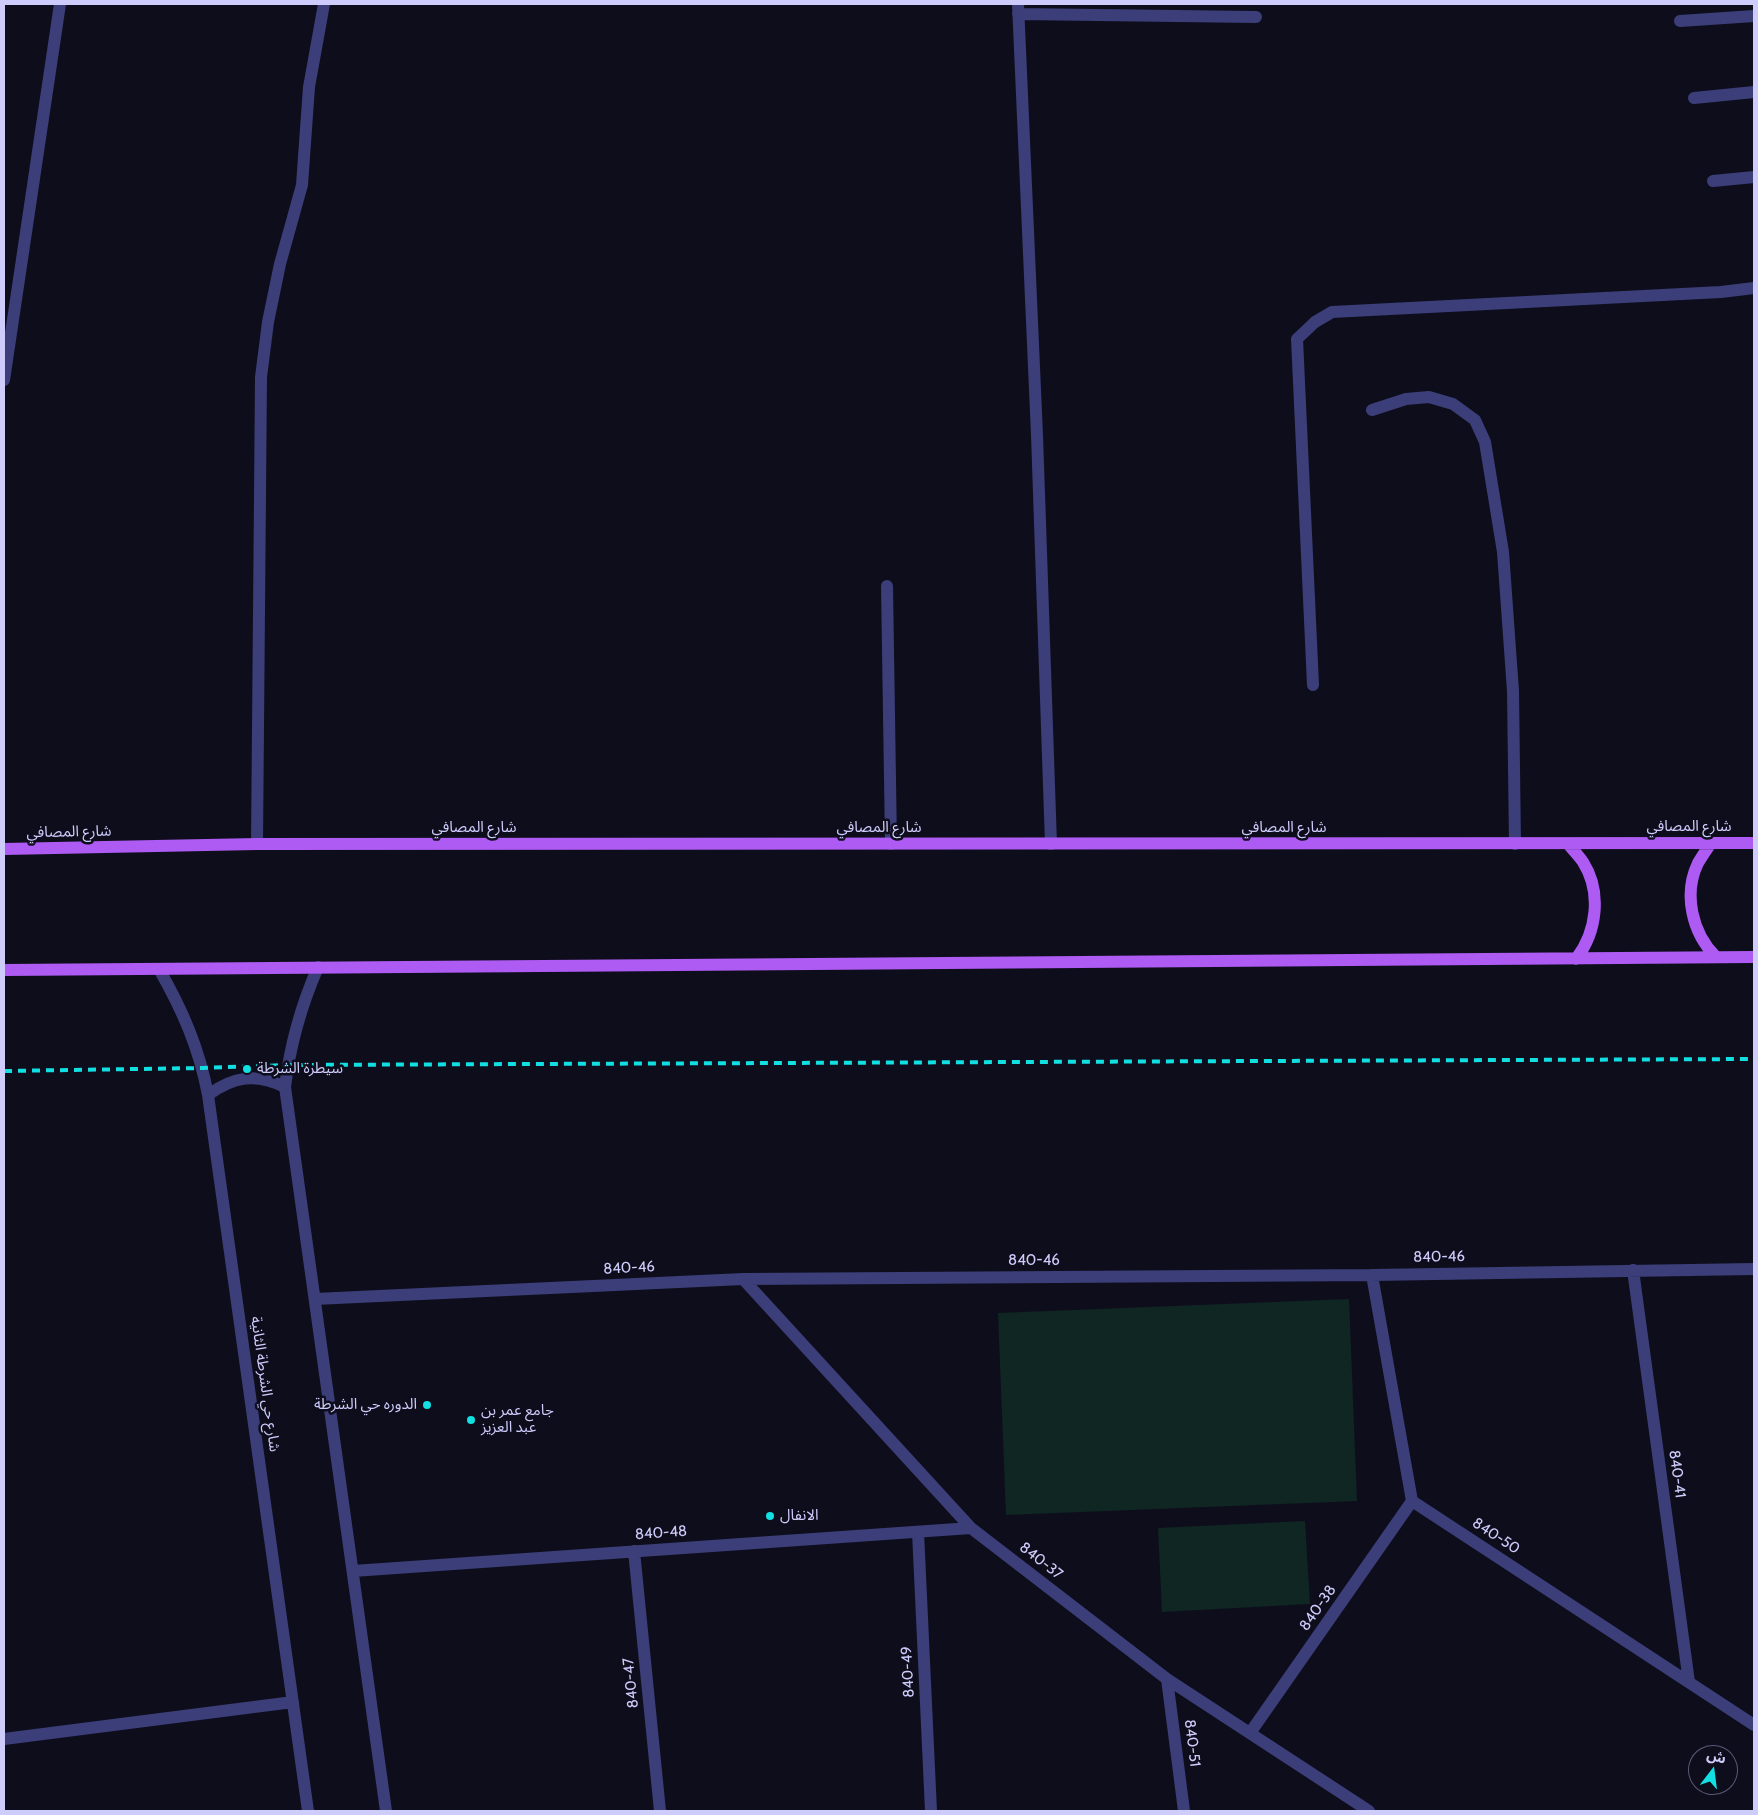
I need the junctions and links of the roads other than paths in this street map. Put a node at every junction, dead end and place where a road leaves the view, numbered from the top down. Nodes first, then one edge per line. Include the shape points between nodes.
1 (60, 4) edge
2 (324, 4) edge
3 (1018, 9) edge
4 (1754, 16) edge
5 (1256, 17) dead end
6 (1680, 21) dead end
7 (1754, 92) edge
8 (1694, 98) dead end
9 (1754, 177) edge
10 (1713, 181) dead end
11 (1754, 288) edge
12 (4, 380) edge
13 (1372, 410) dead end
14 (887, 586) dead end
15 (1313, 685) dead end
16 (1711, 843) junction
17 (1754, 843) edge
18 (257, 844) junction
19 (891, 844) junction
20 (1051, 844) junction
21 (1515, 844) junction
22 (1568, 844) junction
23 (4, 849) edge
24 (1716, 957) junction
25 (1754, 957) edge
26 (1576, 959) junction
27 (318, 967) junction
28 (159, 969) junction
29 (4, 970) edge
30 (285, 1088) junction
31 (208, 1095) junction
32 (1754, 1269) edge
33 (1633, 1270) junction
34 (1372, 1275) junction
35 (743, 1279) junction
36 (315, 1299) junction
37 (1412, 1501) junction
38 (971, 1528) junction
39 (918, 1532) junction
40 (634, 1551) junction
41 (353, 1571) junction
42 (1167, 1679) junction
43 (1689, 1682) junction
44 (293, 1702) junction
45 (1754, 1725) edge
46 (1250, 1733) junction
47 (4, 1739) edge
48 (308, 1811) edge
49 (386, 1811) edge
50 (660, 1811) edge
51 (931, 1811) edge
52 (1184, 1811) edge
53 (1369, 1811) edge

1 - 12 street
2 - 18 street via 308,86 302,185 280,264 268,322 262,377
3 - 5 street
3 - 20 street via 1037,425
4 - 6 street
7 - 8 street
9 - 10 street
11 - 15 street via 1332,312 1315,322 1297,339
13 - 21 street via 1406,398 1429,397 1453,404 1475,420 1485,442 1503,552 1506,592 1513,691
14 - 19 street
16 - 17 main road, شارع المصافي
16 - 22 main road, شارع المصافي
16 - 24 main road via 1698,863 1691,886 1691,908 1697,931
18 - 19 main road, شارع المصافي
18 - 23 main road, شارع المصافي
19 - 20 main road, شارع المصافي
20 - 21 main road, شارع المصافي
21 - 22 main road, شارع المصافي
22 - 26 main road via 1583,863 1593,884 1596,907 1592,930
24 - 25 main road
24 - 26 main road
26 - 27 main road
27 - 28 main road
27 - 30 street via 294,1032
28 - 29 main road
28 - 31 street, شارع حي الشرطة الثانية via 192,1034
30 - 31 street via 273,1081 246,1078 226,1083
30 - 36 street
31 - 44 street, شارع حي الشرطة الثانية
32 - 33 street, 840-46
33 - 34 street, 840-46
33 - 43 street, 840-41
34 - 35 street, 840-46
34 - 37 street
35 - 36 street, 840-46
35 - 38 street, 840-37
36 - 41 street
37 - 43 street, 840-50
37 - 46 street, 840-38
38 - 39 street, 840-48
38 - 42 street, 840-37
39 - 40 street, 840-48
39 - 51 street, 840-49
40 - 41 street, 840-48
40 - 50 street, 840-47
41 - 49 street
42 - 46 street, 840-37
42 - 52 street, 840-51
43 - 45 street, 840-50
44 - 47 street
44 - 48 street, شارع حي الشرطة الثانية
46 - 53 street, 840-37

